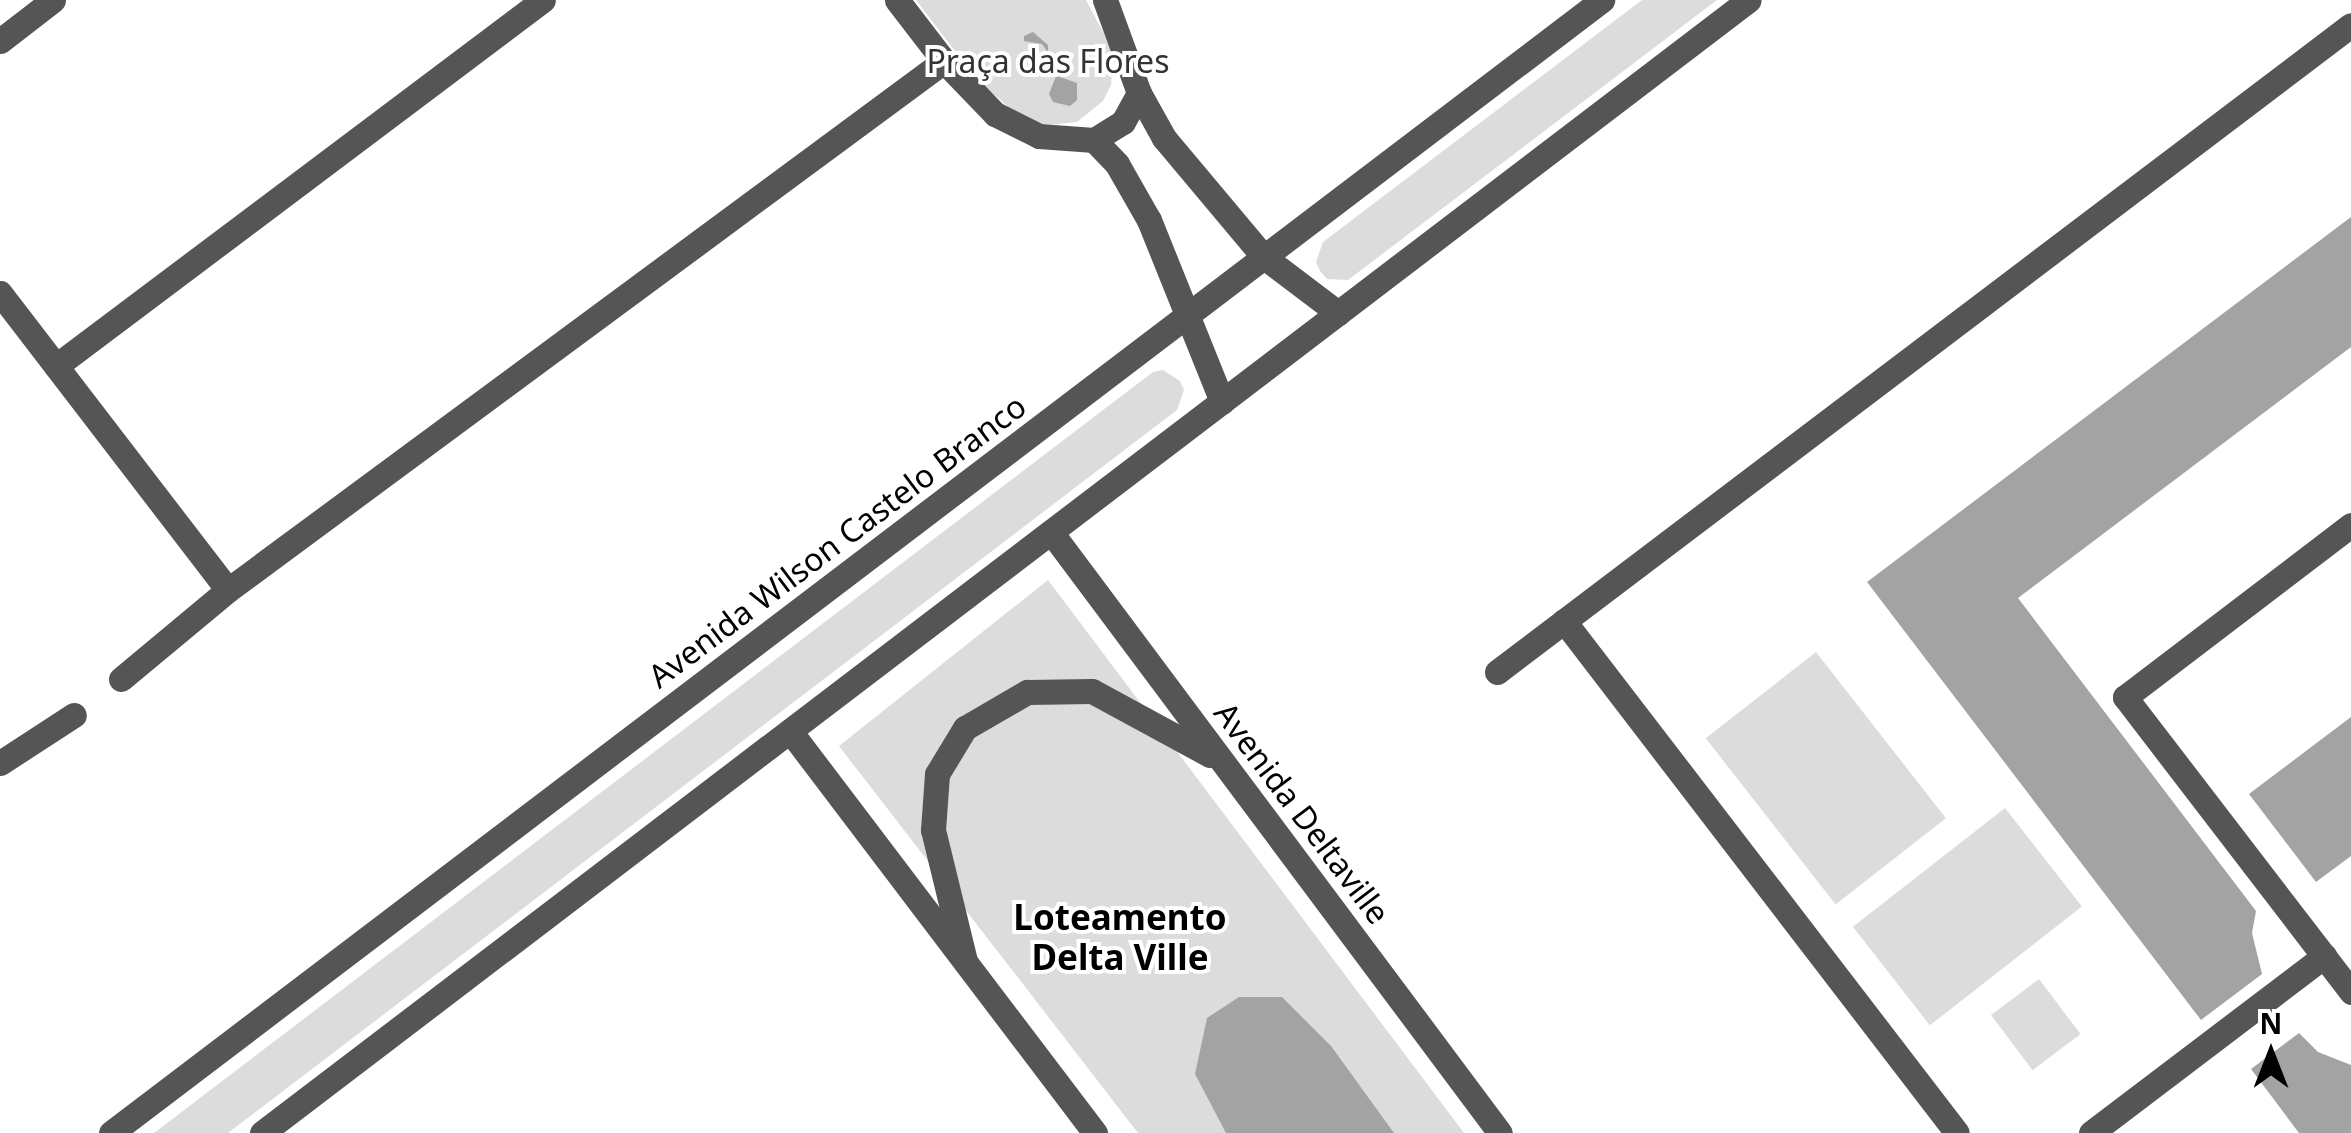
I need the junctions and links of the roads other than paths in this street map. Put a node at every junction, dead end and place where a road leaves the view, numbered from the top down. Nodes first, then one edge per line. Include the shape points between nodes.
1 (53, 0) edge
2 (542, 0) edge
3 (897, 0) edge
4 (1106, 0) edge
5 (1602, 0) edge
6 (1749, 0) edge
7 (2351, 25) edge
8 (0, 41) edge
9 (944, 61) junction
10 (1140, 92) junction
11 (1094, 140) junction
12 (1264, 256) junction
13 (0, 293) edge
14 (1338, 314) junction
15 (1188, 316) junction
16 (56, 366) junction
17 (1222, 402) junction
18 (2351, 525) edge
19 (1051, 532) junction
20 (228, 590) junction
21 (1564, 621) junction
22 (1496, 672) dead end
23 (121, 679) dead end
24 (74, 715) dead end
25 (790, 731) junction
26 (1223, 762) junction
27 (0, 763) edge
28 (2324, 956) junction
29 (965, 961) junction
30 (2351, 992) edge
31 (111, 1133) edge
32 (262, 1133) edge
33 (1095, 1133) edge
34 (1500, 1133) edge
35 (1957, 1133) edge
36 (2090, 1133) edge

1 - 8 street
2 - 16 street
3 - 9 street
4 - 10 street
5 - 12 street, Avenida Wilson Castelo Branco
6 - 14 street
7 - 21 street
9 - 11 street via 995,114 1039,136
9 - 20 street
10 - 11 street via 1123,122
10 - 12 street via 1164,138
11 - 15 street via 1117,164 1149,220
12 - 14 street
12 - 15 street, Avenida Wilson Castelo Branco
13 - 16 street
14 - 17 street
15 - 17 street
15 - 31 street, Avenida Wilson Castelo Branco
16 - 20 street
17 - 19 street
18 - 28 street via 2125,696
19 - 25 street
19 - 26 street, Avenida Deltaville
20 - 23 street
21 - 22 street
21 - 35 street
24 - 27 street
25 - 29 street
25 - 32 street
26 - 29 street via 1092,691 1026,692 965,728 937,774 933,830
26 - 34 street, Avenida Deltaville
28 - 30 street
28 - 36 street
29 - 33 street

